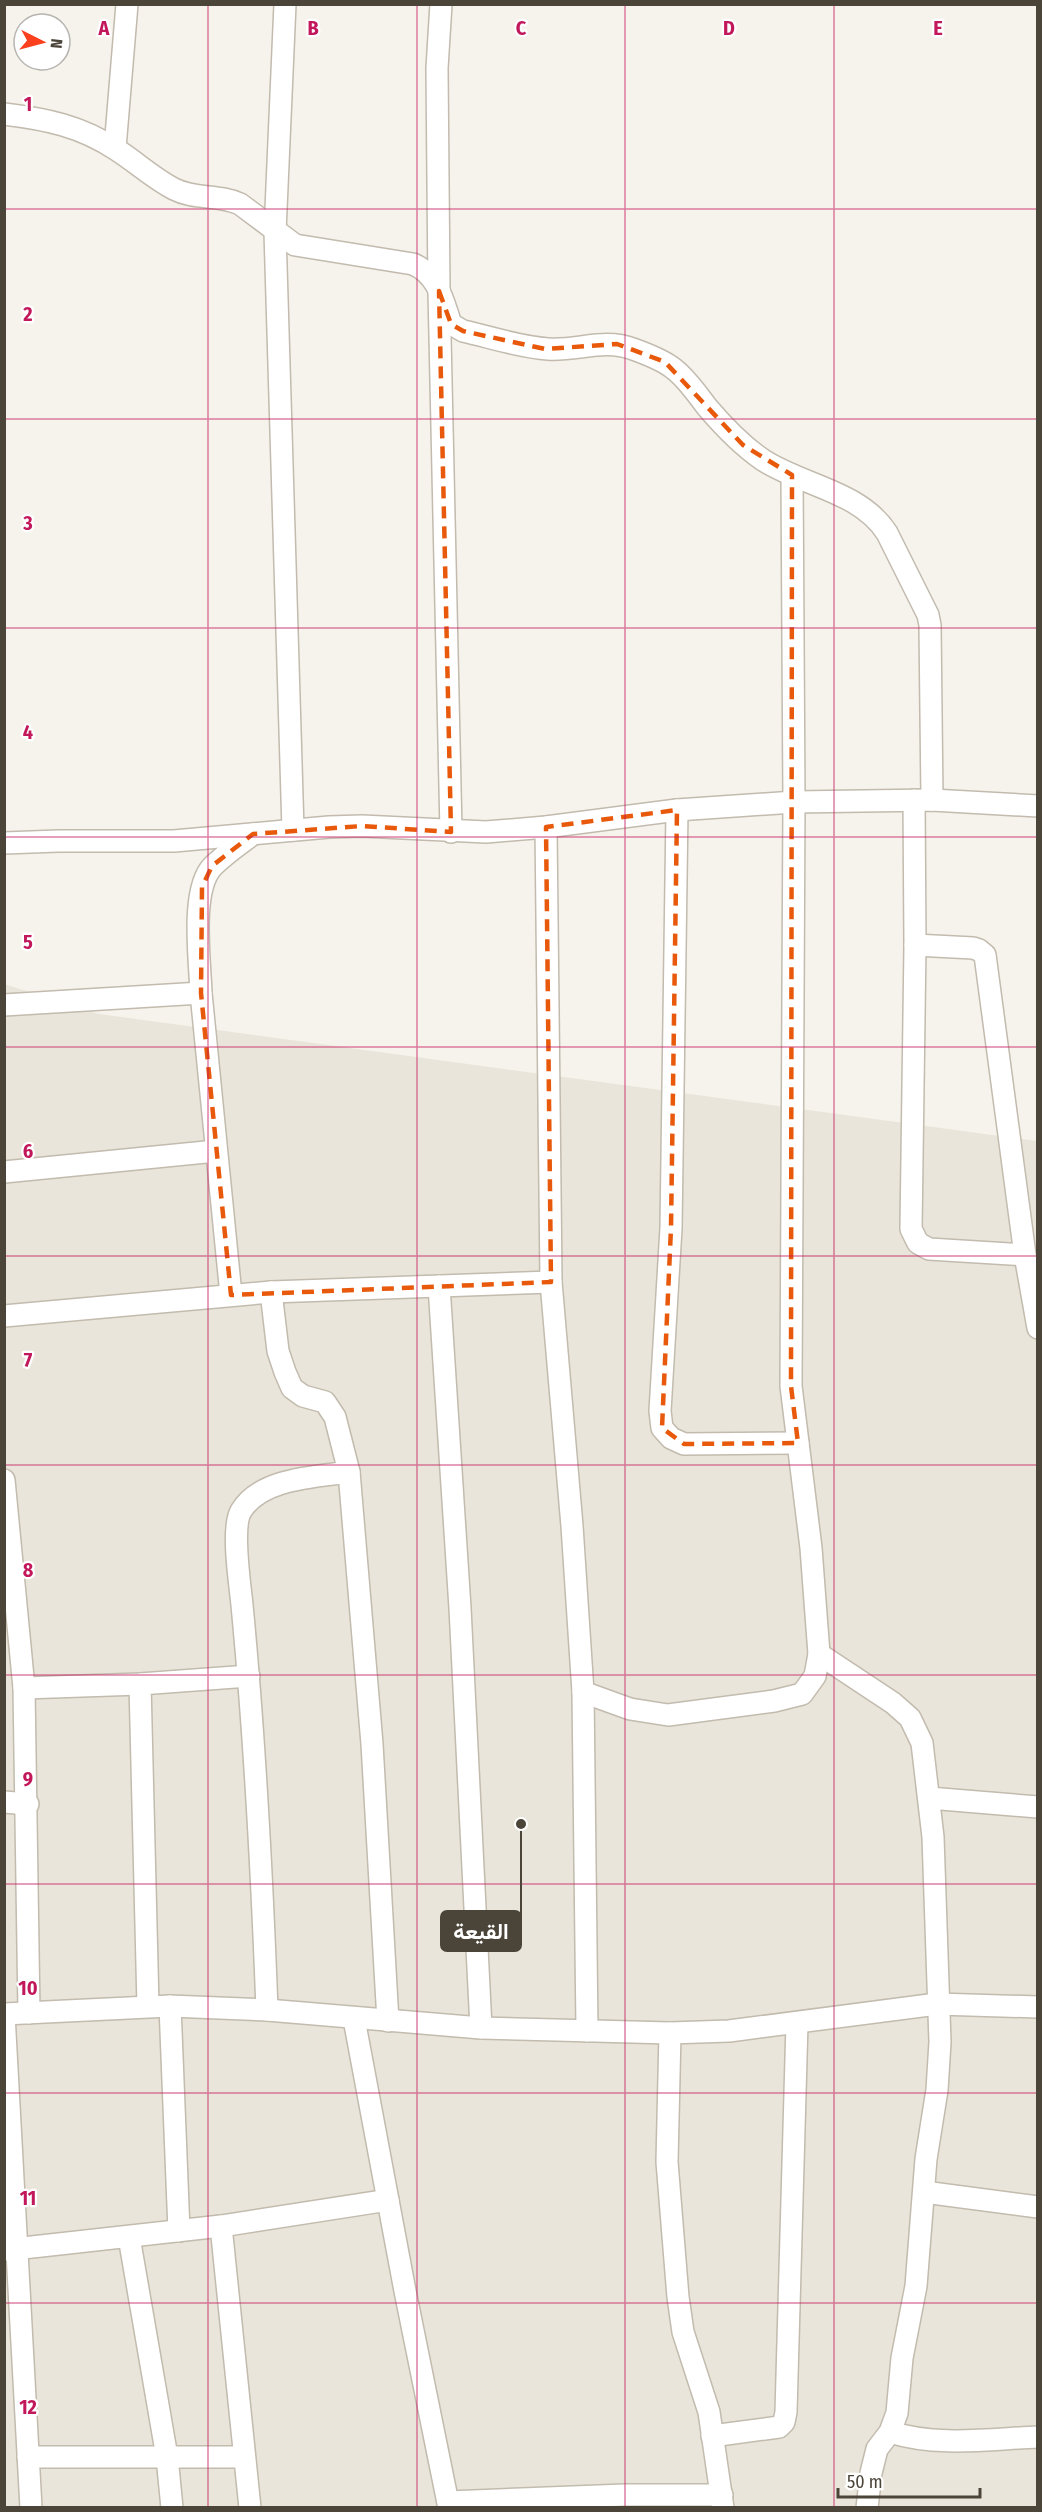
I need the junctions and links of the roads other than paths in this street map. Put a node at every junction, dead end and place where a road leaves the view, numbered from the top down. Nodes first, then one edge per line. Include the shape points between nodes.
1 (127, 4) edge
2 (285, 4) edge
3 (441, 4) edge
4 (4, 114) edge
5 (115, 148) junction
6 (275, 232) junction
7 (440, 291) junction
8 (792, 475) junction
9 (923, 800) junction
10 (794, 802) junction
11 (1038, 806) edge
12 (677, 810) junction
13 (546, 827) junction
14 (293, 830) junction
15 (451, 832) junction
16 (253, 834) junction
17 (4, 843) edge
18 (915, 945) junction
19 (201, 993) junction
20 (4, 1005) edge
21 (216, 1151) junction
22 (4, 1172) edge
23 (1025, 1255) junction
24 (551, 1282) junction
25 (439, 1286) junction
26 (271, 1292) junction
27 (231, 1295) junction
28 (4, 1316) edge
29 (1038, 1328) edge
30 (798, 1443) junction
31 (349, 1472) junction
32 (4, 1480) edge
33 (819, 1654) junction
34 (249, 1676) junction
35 (140, 1684) junction
36 (24, 1688) junction
37 (583, 1692) junction
38 (929, 1798) junction
39 (4, 1802) edge
40 (28, 1804) junction
41 (1038, 1808) edge
42 (937, 2004) junction
43 (170, 2006) junction
44 (148, 2007) junction
45 (1038, 2007) edge
46 (267, 2010) junction
47 (29, 2013) junction
48 (354, 2019) junction
49 (388, 2021) junction
50 (797, 2023) junction
51 (482, 2028) junction
52 (587, 2031) junction
53 (670, 2033) junction
54 (924, 2192) junction
55 (388, 2200) junction
56 (1038, 2207) edge
57 (221, 2226) junction
58 (179, 2230) junction
59 (129, 2237) junction
60 (11, 2250) edge
61 (890, 2432) junction
62 (712, 2436) junction
63 (1038, 2437) edge
64 (28, 2457) junction
65 (167, 2457) junction
66 (244, 2457) junction
67 (723, 2501) edge
68 (449, 2505) edge
69 (31, 2508) edge
70 (172, 2508) edge
71 (249, 2508) edge
72 (867, 2508) edge

1 - 5 street
2 - 6 street
3 - 7 street via 437,68
4 - 5 street via 62,123
5 - 6 street via 174,189 195,197 230,199
6 - 7 street via 303,248 413,264 429,273
6 - 14 street
7 - 8 street via 451,324 463,331 544,349 616,344 665,362 743,445
7 - 15 street
8 - 9 street via 849,500 879,521 928,615
8 - 10 street
9 - 10 street
9 - 11 street
9 - 18 street
10 - 12 street
10 - 30 street via 791,1386
12 - 13 street
12 - 30 street via 671,1228 662,1428 684,1444
13 - 15 street
13 - 24 street
14 - 15 street via 381,826
14 - 16 street
16 - 17 street via 174,841
16 - 19 street via 212,866 202,887
18 - 23 street via 973,948 985,955
18 - 23 street via 911,1228 918,1243 929,1249
19 - 20 street
19 - 21 street
21 - 22 street
21 - 27 street
23 - 29 street
24 - 25 street
24 - 37 street
25 - 26 street
25 - 51 street
26 - 27 street
26 - 31 street via 278,1351 285,1372 292,1388 303,1396 325,1402 335,1417
27 - 28 street
30 - 33 street
31 - 34 street via 287,1481 261,1491 240,1511 236,1536
31 - 49 street via 372,1744
32 - 36 street
33 - 37 street via 815,1676 802,1694 774,1701 668,1715 630,1710
33 - 38 street via 910,1718 922,1743
34 - 35 street
34 - 46 street
35 - 36 street
35 - 44 street
36 - 40 street
37 - 52 street
38 - 41 street
38 - 42 street
39 - 40 street
40 - 47 street
42 - 45 street
42 - 50 street
42 - 54 street via 937,2090
43 - 44 street
43 - 46 street
43 - 58 street
44 - 47 street
46 - 48 street
47 - 60 street via 4,2014
48 - 49 street
48 - 55 street
49 - 51 street
50 - 53 street
50 - 62 street via 784,2422 779,2427
51 - 52 street
52 - 53 street
53 - 62 street via 667,2162 678,2297 683,2332 699,2378
54 - 56 street
54 - 61 street via 916,2286 902,2358 897,2412
55 - 57 street
55 - 68 street
57 - 58 street
57 - 66 street
58 - 59 street
59 - 60 street
59 - 65 street
60 - 64 street
61 - 63 street via 934,2441
61 - 72 street via 877,2450
62 - 67 street
64 - 65 street
64 - 69 street
65 - 66 street
65 - 70 street
66 - 71 street
67 - 68 street via 624,2495

